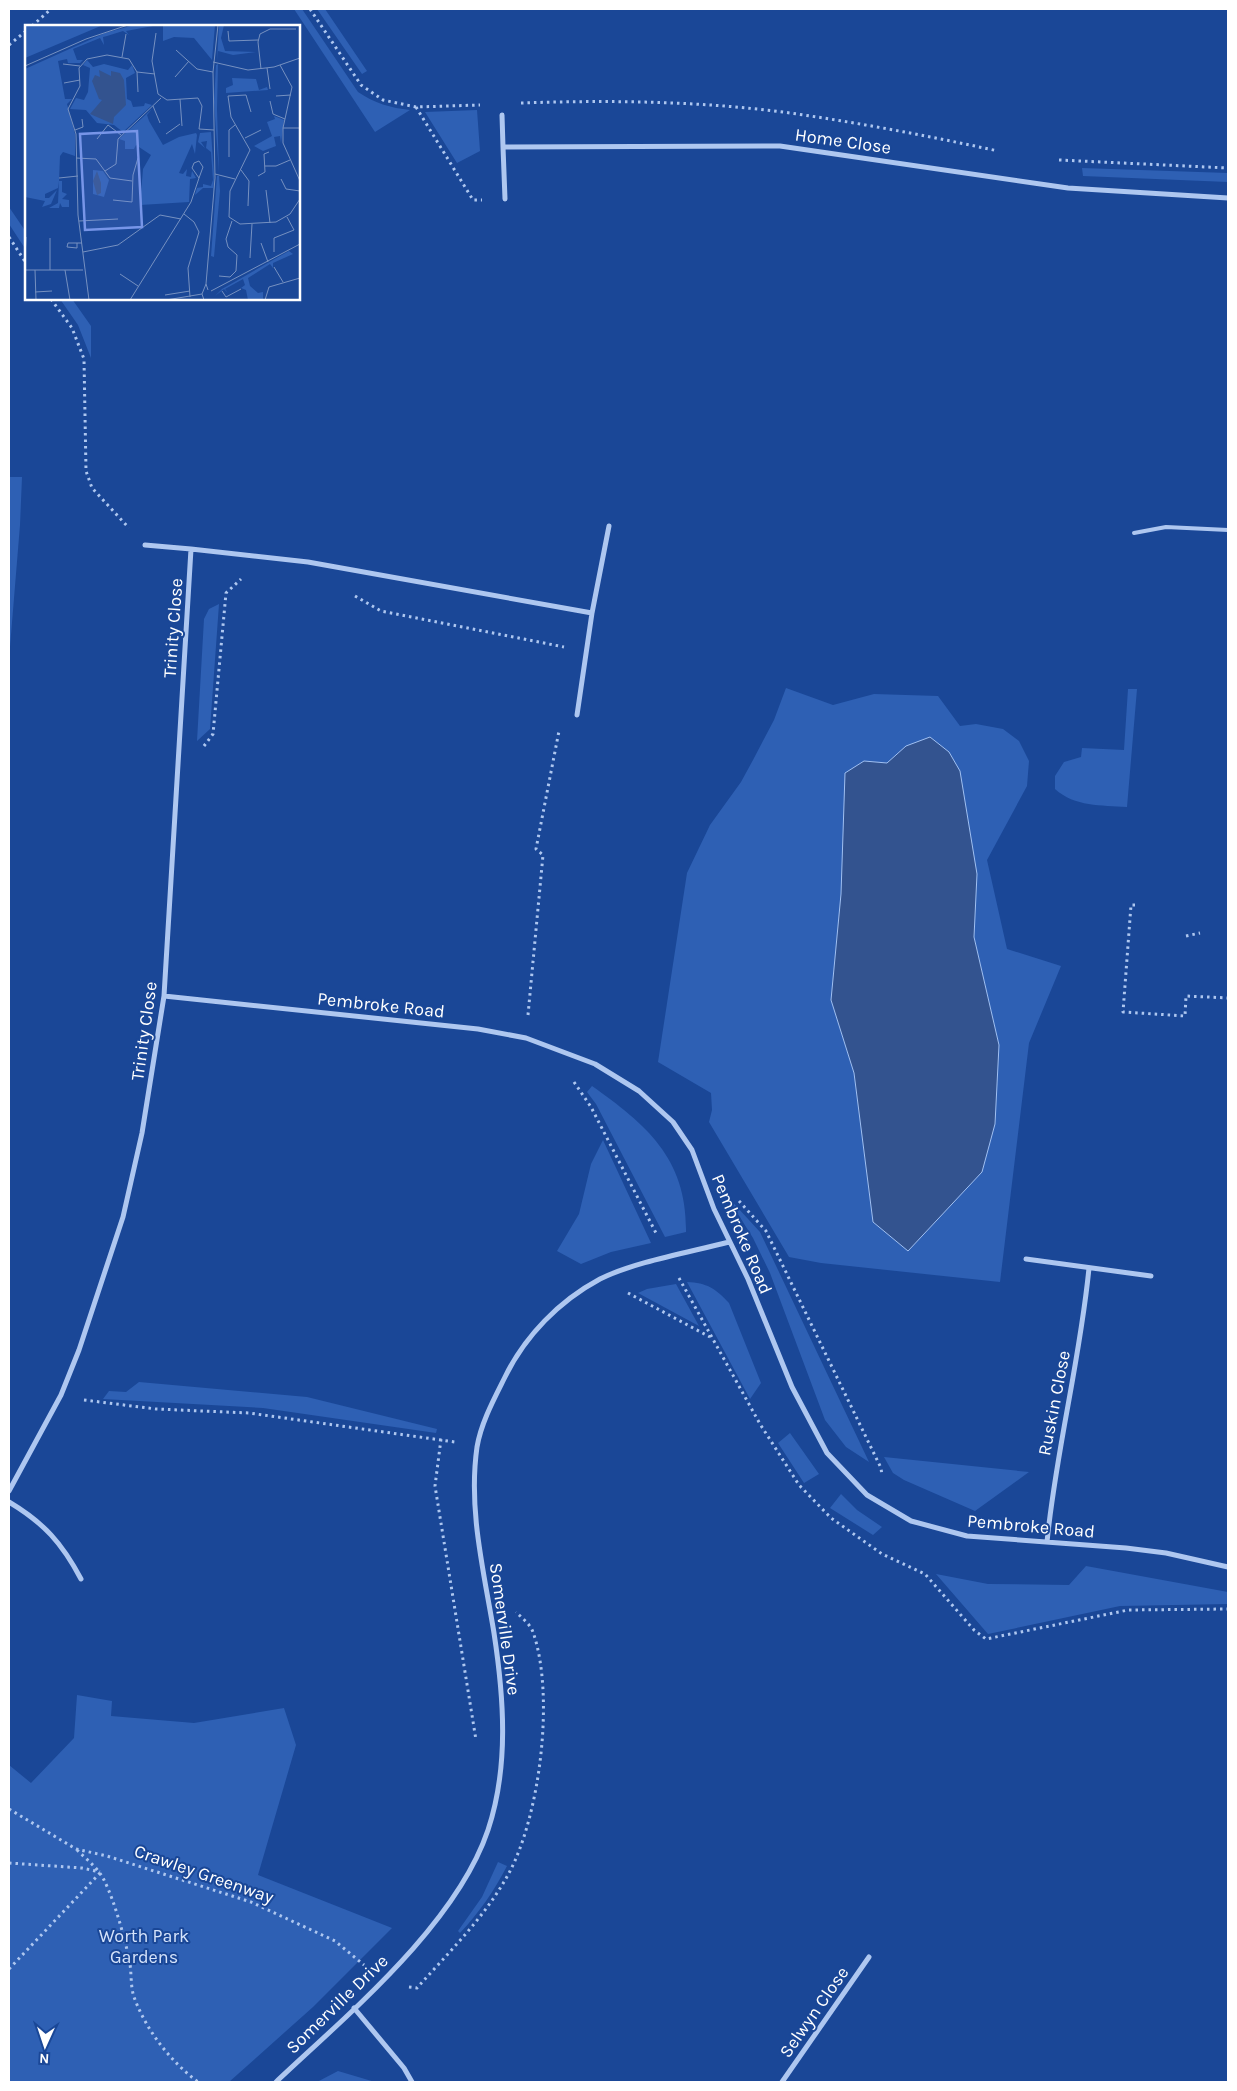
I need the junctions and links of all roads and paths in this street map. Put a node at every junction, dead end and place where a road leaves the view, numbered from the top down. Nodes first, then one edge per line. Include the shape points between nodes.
1 (51, 9) edge
2 (310, 9) edge
3 (33, 25) edge
4 (25, 32) edge
5 (9, 45) edge
6 (501, 104) junction
7 (416, 107) junction
8 (502, 114) joint
9 (503, 147) junction
10 (1001, 152) dead end
11 (1055, 160) dead end
12 (1228, 168) edge
13 (1228, 198) edge
14 (505, 199) joint
15 (9, 237) edge
16 (25, 261) edge
17 (52, 300) edge
18 (608, 526) dead end
19 (1228, 530) edge
20 (1134, 533) dead end
21 (145, 545) joint
22 (192, 549) junction
23 (243, 554) junction
24 (353, 595) dead end
25 (592, 613) junction
26 (586, 652) junction
27 (577, 715) joint
28 (203, 748) dead end
29 (1135, 906) dead end
30 (1200, 933) dead end
31 (1186, 936) dead end
32 (164, 996) junction
33 (1228, 998) edge
34 (526, 1038) junction
35 (732, 1194) dead end
36 (729, 1242) junction
37 (1026, 1259) dead end
38 (1089, 1268) junction
39 (1151, 1276) dead end
40 (602, 1279) junction
41 (711, 1338) dead end
42 (61, 1395) junction
43 (441, 1439) junction
44 (478, 1446) junction
45 (9, 1491) edge
46 (9, 1502) edge
47 (889, 1508) junction
48 (1047, 1542) junction
49 (1228, 1567) edge
50 (81, 1579) dead end
51 (477, 1744) dead end
52 (9, 1809) edge
53 (76, 1849) junction
54 (9, 1863) edge
55 (100, 1873) junction
56 (869, 1957) dead end
57 (9, 1969) edge
58 (383, 1981) junction
59 (354, 2008) junction
60 (198, 2082) edge
61 (276, 2082) edge
62 (412, 2082) edge
63 (782, 2082) edge

1 - 3 path
2 - 7 path via 361,85 383,100
4 - 5 path
6 - 7 path
6 - 8 path
6 - 10 path via 597,100 788,113 914,133
7 - 14 path via 473,200
8 - 9 street
9 - 13 street, Home Close via 780,146 1068,188
9 - 14 street
11 - 12 path
15 - 16 path
17 - 21 path via 72,328 84,359 86,471 92,488
18 - 25 street
19 - 20 lane via 1166,527
21 - 22 street
22 - 23 street
22 - 32 street, Trinity Close
23 - 25 street via 308,562
23 - 28 path via 244,576 226,593 213,734
24 - 26 path via 381,611
25 - 26 street
26 - 27 street
27 - 34 path via 558,732 536,849 543,854
29 - 33 path via 1131,904 1123,1012 1185,1016 1186,996 1197,994
30 - 31 path
32 - 34 street, Pembroke Road via 478,1029
32 - 42 street, Trinity Close via 142,1133 123,1217
34 - 36 street, Pembroke Road via 594,1064 639,1091 672,1122 692,1150
35 - 47 path via 766,1231 881,1468
36 - 40 street, Somerville Drive via 633,1267
36 - 47 street, Pembroke Road via 748,1279 785,1371 827,1453 866,1495
37 - 38 street
38 - 39 street
38 - 48 street, Ruskin Close via 1079,1353 1068,1395 1052,1488
40 - 41 path
40 - 44 street, Somerville Drive via 568,1300 516,1355 498,1391
42 - 43 path via 99,1404 250,1413
42 - 45 street, Trinity Close
43 - 44 path
43 - 51 path via 435,1486
44 - 58 street, Somerville Drive via 475,1482 477,1524 502,1697 502,1758 497,1794 488,1830 450,1903
46 - 50 street via 53,1535
47 - 48 street, Pembroke Road via 911,1521 967,1536
48 - 49 street, Pembroke Road via 1158,1552
52 - 53 path, Crawley Greenway
53 - 55 path
53 - 58 path, Crawley Greenway via 251,1902 336,1941
54 - 55 path via 82,1868
55 - 57 path
55 - 60 path via 116,1911 129,1960 134,1996 160,2044 178,2067
56 - 63 street, Selwyn Close
58 - 59 street, Somerville Drive
59 - 61 street, Somerville Drive
59 - 62 street

